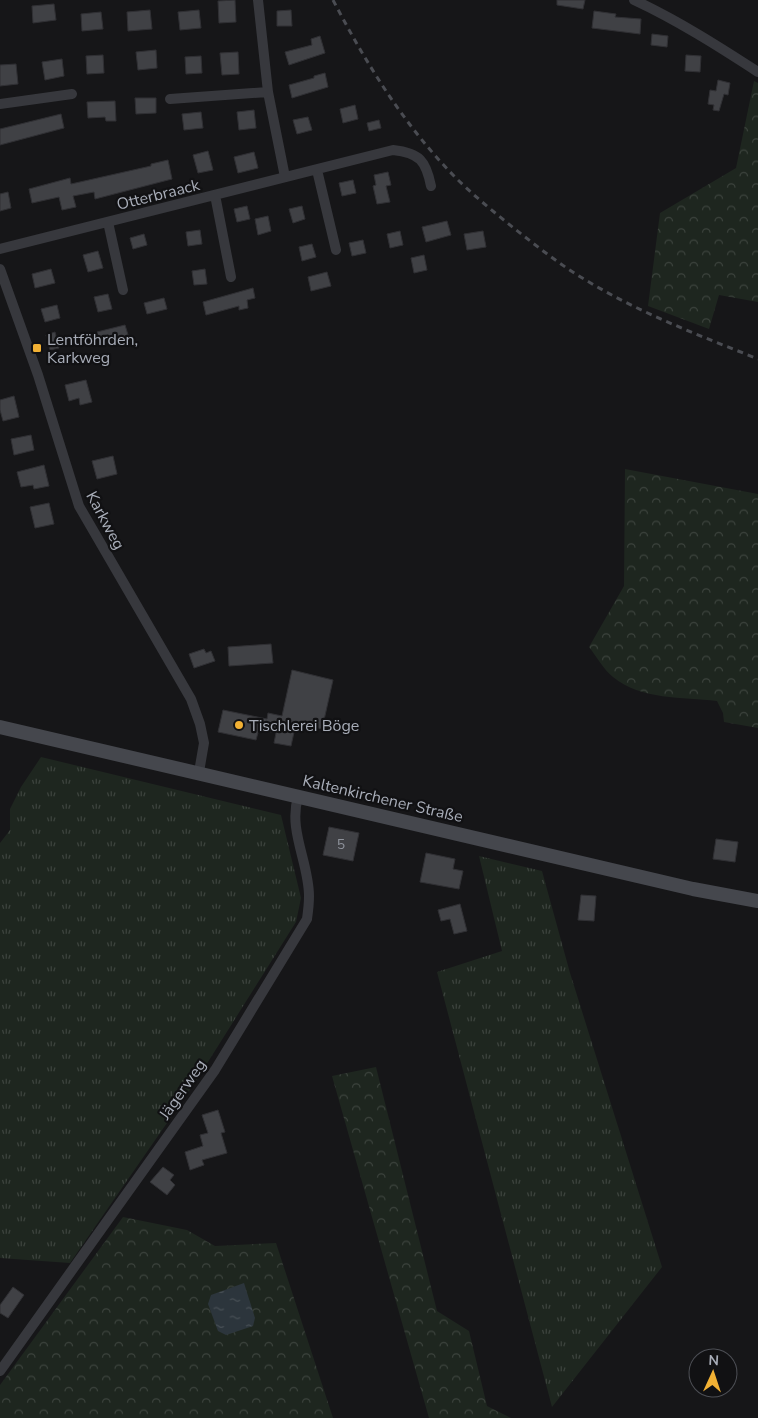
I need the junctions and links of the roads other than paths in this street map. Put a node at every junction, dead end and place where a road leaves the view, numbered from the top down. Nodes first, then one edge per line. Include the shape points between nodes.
1 (258, 0) edge
2 (634, 0) edge
3 (758, 72) edge
4 (268, 92) junction
5 (72, 94) dead end
6 (170, 99) dead end
7 (0, 104) edge
8 (317, 170) junction
9 (285, 177) junction
10 (431, 186) dead end
11 (215, 195) junction
12 (108, 222) junction
13 (0, 249) edge
14 (336, 250) dead end
15 (0, 269) edge
16 (231, 277) dead end
17 (123, 290) dead end
18 (0, 727) edge
19 (199, 772) junction
20 (298, 797) junction
21 (758, 901) edge
22 (0, 1371) edge

1 - 4 street
2 - 3 street
4 - 6 street
4 - 9 street
5 - 7 street
8 - 9 street, Otterbraack
8 - 10 street, Otterbraack via 393,150 405,151 419,158 427,168
8 - 14 street
9 - 11 street, Otterbraack
11 - 12 street, Otterbraack
11 - 16 street, Otterbraack
12 - 13 street, Otterbraack
12 - 17 street, Otterbraack
15 - 19 street, Karkweg via 38,375 78,506 191,699 204,744
18 - 19 main road, Kaltenkirchener Straße
19 - 20 main road, Kaltenkirchener Straße
20 - 21 main road, Kaltenkirchener Straße via 693,889
20 - 22 street, Jägerweg via 296,825 309,895 307,920 215,1070

